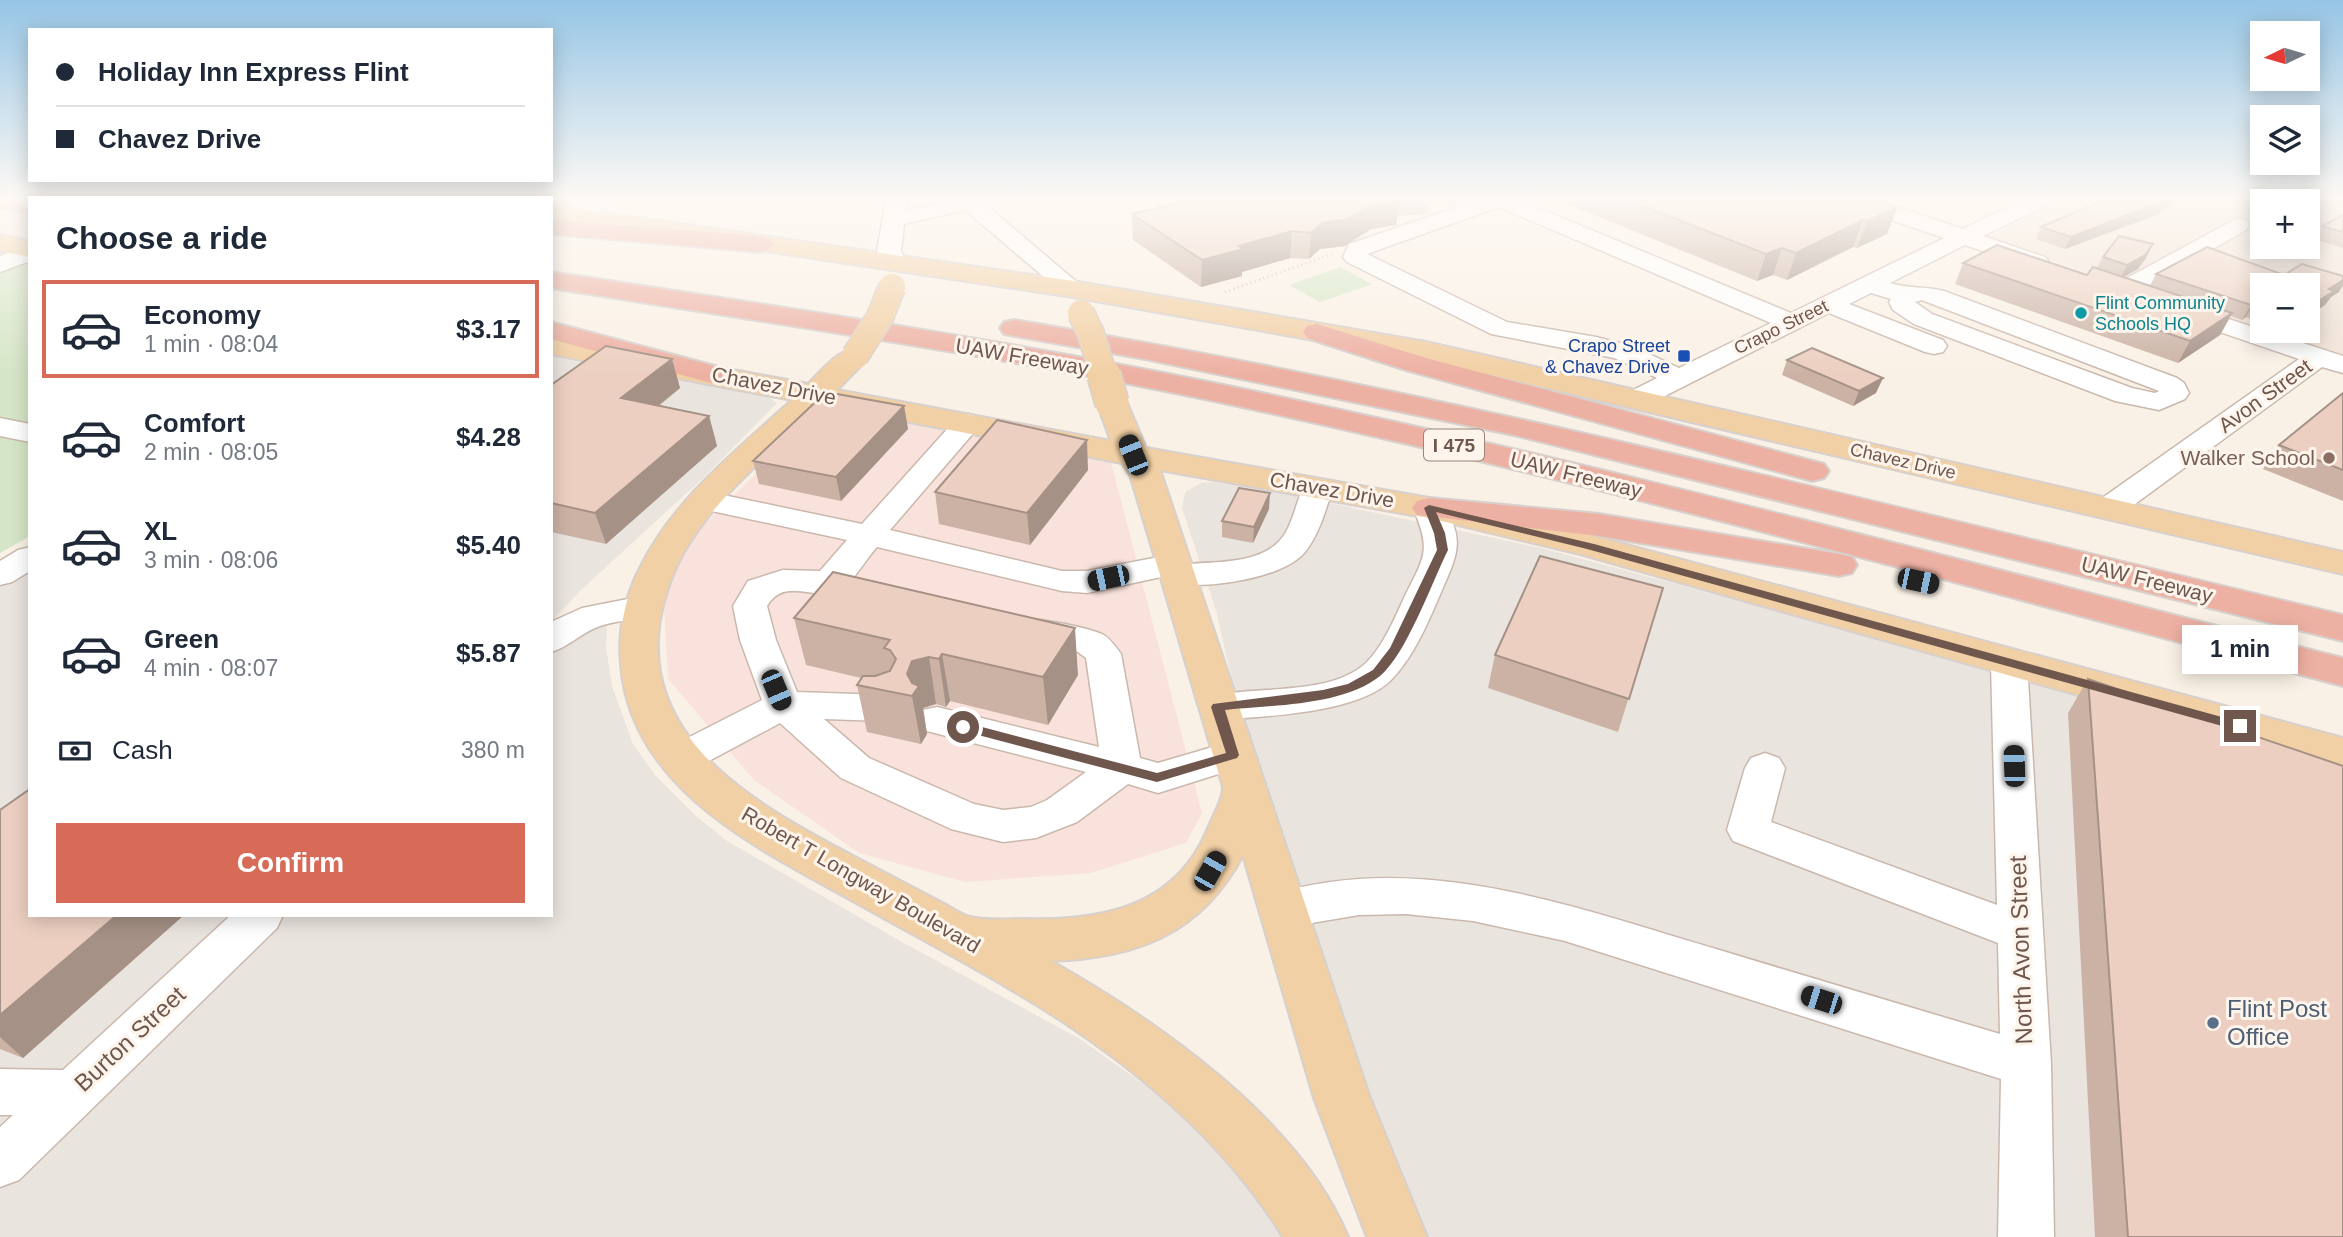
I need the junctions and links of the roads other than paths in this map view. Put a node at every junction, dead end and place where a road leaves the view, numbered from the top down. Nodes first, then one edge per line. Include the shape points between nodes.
1 (568, 258) edge
2 (819, 258) edge
3 (890, 258) edge
4 (1029, 258) edge
5 (1356, 258) edge
6 (1638, 258) edge
7 (1922, 258) edge
8 (2021, 258) edge
9 (2180, 258) edge
10 (2055, 269) edge
11 (893, 275) junction
12 (553, 280) edge
13 (2095, 282) edge
14 (1869, 284) junction
15 (2121, 291) junction
16 (1907, 296) junction
17 (1077, 301) junction
18 (1828, 304) junction
19 (1791, 322) junction
20 (1500, 329) junction
21 (553, 331) edge
22 (1317, 332) junction
23 (553, 345) edge
24 (2029, 357) junction
25 (1469, 361) junction
26 (2331, 361) edge
27 (711, 374) junction
28 (1678, 378) junction
29 (813, 394) junction
30 (1637, 399) junction
31 (968, 423) junction
32 (0, 427) edge
33 (28, 433) edge
34 (1133, 455) junction
35 (1318, 488) junction
36 (704, 500) junction
37 (1429, 508) junction
38 (2109, 508) junction
39 (869, 535) junction
40 (28, 558) edge
41 (2343, 563) edge
42 (1175, 570) junction
43 (0, 575) edge
44 (829, 582) junction
45 (869, 591) edge
46 (643, 607) junction
47 (991, 619) edge
48 (2343, 619) edge
49 (2343, 628) edge
50 (553, 638) edge
51 (2009, 663) junction
52 (2343, 673) edge
53 (783, 705) junction
54 (1218, 707) junction
55 (884, 708) edge
56 (937, 720) dead end
57 (2343, 754) edge
58 (680, 759) junction
59 (1122, 767) junction
60 (1765, 768) dead end
61 (1239, 773) junction
62 (1282, 911) junction
63 (259, 917) edge
64 (2020, 932) junction
65 (961, 937) junction
66 (2026, 1064) junction
67 (0, 1092) edge
68 (73, 1093) junction
69 (0, 1162) edge
70 (1318, 1237) edge
71 (1397, 1237) edge
72 (2026, 1237) edge

1 - 49 highway, UAW Freeway / I 475 via 1144,349 1387,398
2 - 11 main road, Chavez Drive
3 - 11 street, Robert T Longway Boulevard
4 - 17 street
5 - 20 street
6 - 19 street
7 - 14 street, Crapo Street
8 - 10 street
9 - 15 street
11 - 17 main road, Chavez Drive
11 - 29 main road, Robert T Longway Boulevard, bridge via 880,317 855,356
12 - 52 highway, UAW Freeway / I 475 via 936,341 1234,396 1558,470
13 - 15 street
14 - 16 street
14 - 18 street, Crapo Street
15 - 26 street
16 - 24 street via 1901,302 1910,313
16 - 24 street via 1935,296 2166,384 2175,393 2147,401
17 - 22 main road, Chavez Drive
17 - 34 main road, bridge
18 - 19 street, Crapo Street
18 - 24 street via 1977,362 2008,368
19 - 28 street, Crapo Street
20 - 25 street
20 - 28 street via 1623,352
21 - 27 highway
22 - 25 main road, Chavez Drive
22 - 48 highway via 1416,364
23 - 27 main road, Chavez Drive
25 - 30 main road, Chavez Drive
26 - 38 street, Avon Street
27 - 29 main road, Chavez Drive
28 - 30 street, Crapo Street
29 - 31 main road, Chavez Drive
29 - 36 main road, Robert T Longway Boulevard
30 - 38 main road, Chavez Drive
31 - 34 main road, Chavez Drive
31 - 39 street
32 - 33 street
34 - 35 main road, Chavez Drive
34 - 42 main road via 1147,475
35 - 37 main road, Chavez Drive
35 - 42 street via 1300,536 1282,558 1254,566
36 - 39 street
36 - 46 main road, Robert T Longway Boulevard via 669,542 648,584
37 - 51 main road, Chavez Drive via 1590,546
37 - 52 highway via 1599,525 1832,564
37 - 54 street via 1442,550 1395,650 1377,673 1352,687 1323,695
38 - 41 main road, Chavez Drive
39 - 42 street via 1062,581
39 - 44 street
40 - 43 street
42 - 54 main road
44 - 45 street
44 - 53 street via 783,580 760,589 750,606
46 - 50 street via 584,618
46 - 58 main road, Robert T Longway Boulevard via 639,654 643,683 663,736
47 - 59 street via 1090,643 1103,654
51 - 57 main road, Chavez Drive
51 - 64 street, North Avon Street
53 - 55 street
53 - 58 street
53 - 59 street via 855,768 966,818 1003,826 1036,822 1062,811
54 - 61 main road
56 - 59 street
58 - 65 main road, Robert T Longway Boulevard via 704,785 764,829
59 - 61 street via 1157,778
60 - 64 street via 1748,830
61 - 62 main road
61 - 65 main road via 1227,840 1210,871 1187,898 1159,917 1090,938 1048,942
62 - 66 street via 1359,897 1473,903 1592,931
62 - 71 main road via 1342,1098
63 - 68 street, Burton Street
64 - 66 street, North Avon Street
65 - 70 main road, Robert T Longway Boulevard via 1056,990 1164,1063 1255,1151
66 - 72 street, North Avon Street
67 - 68 street
68 - 69 street, Burton Street

